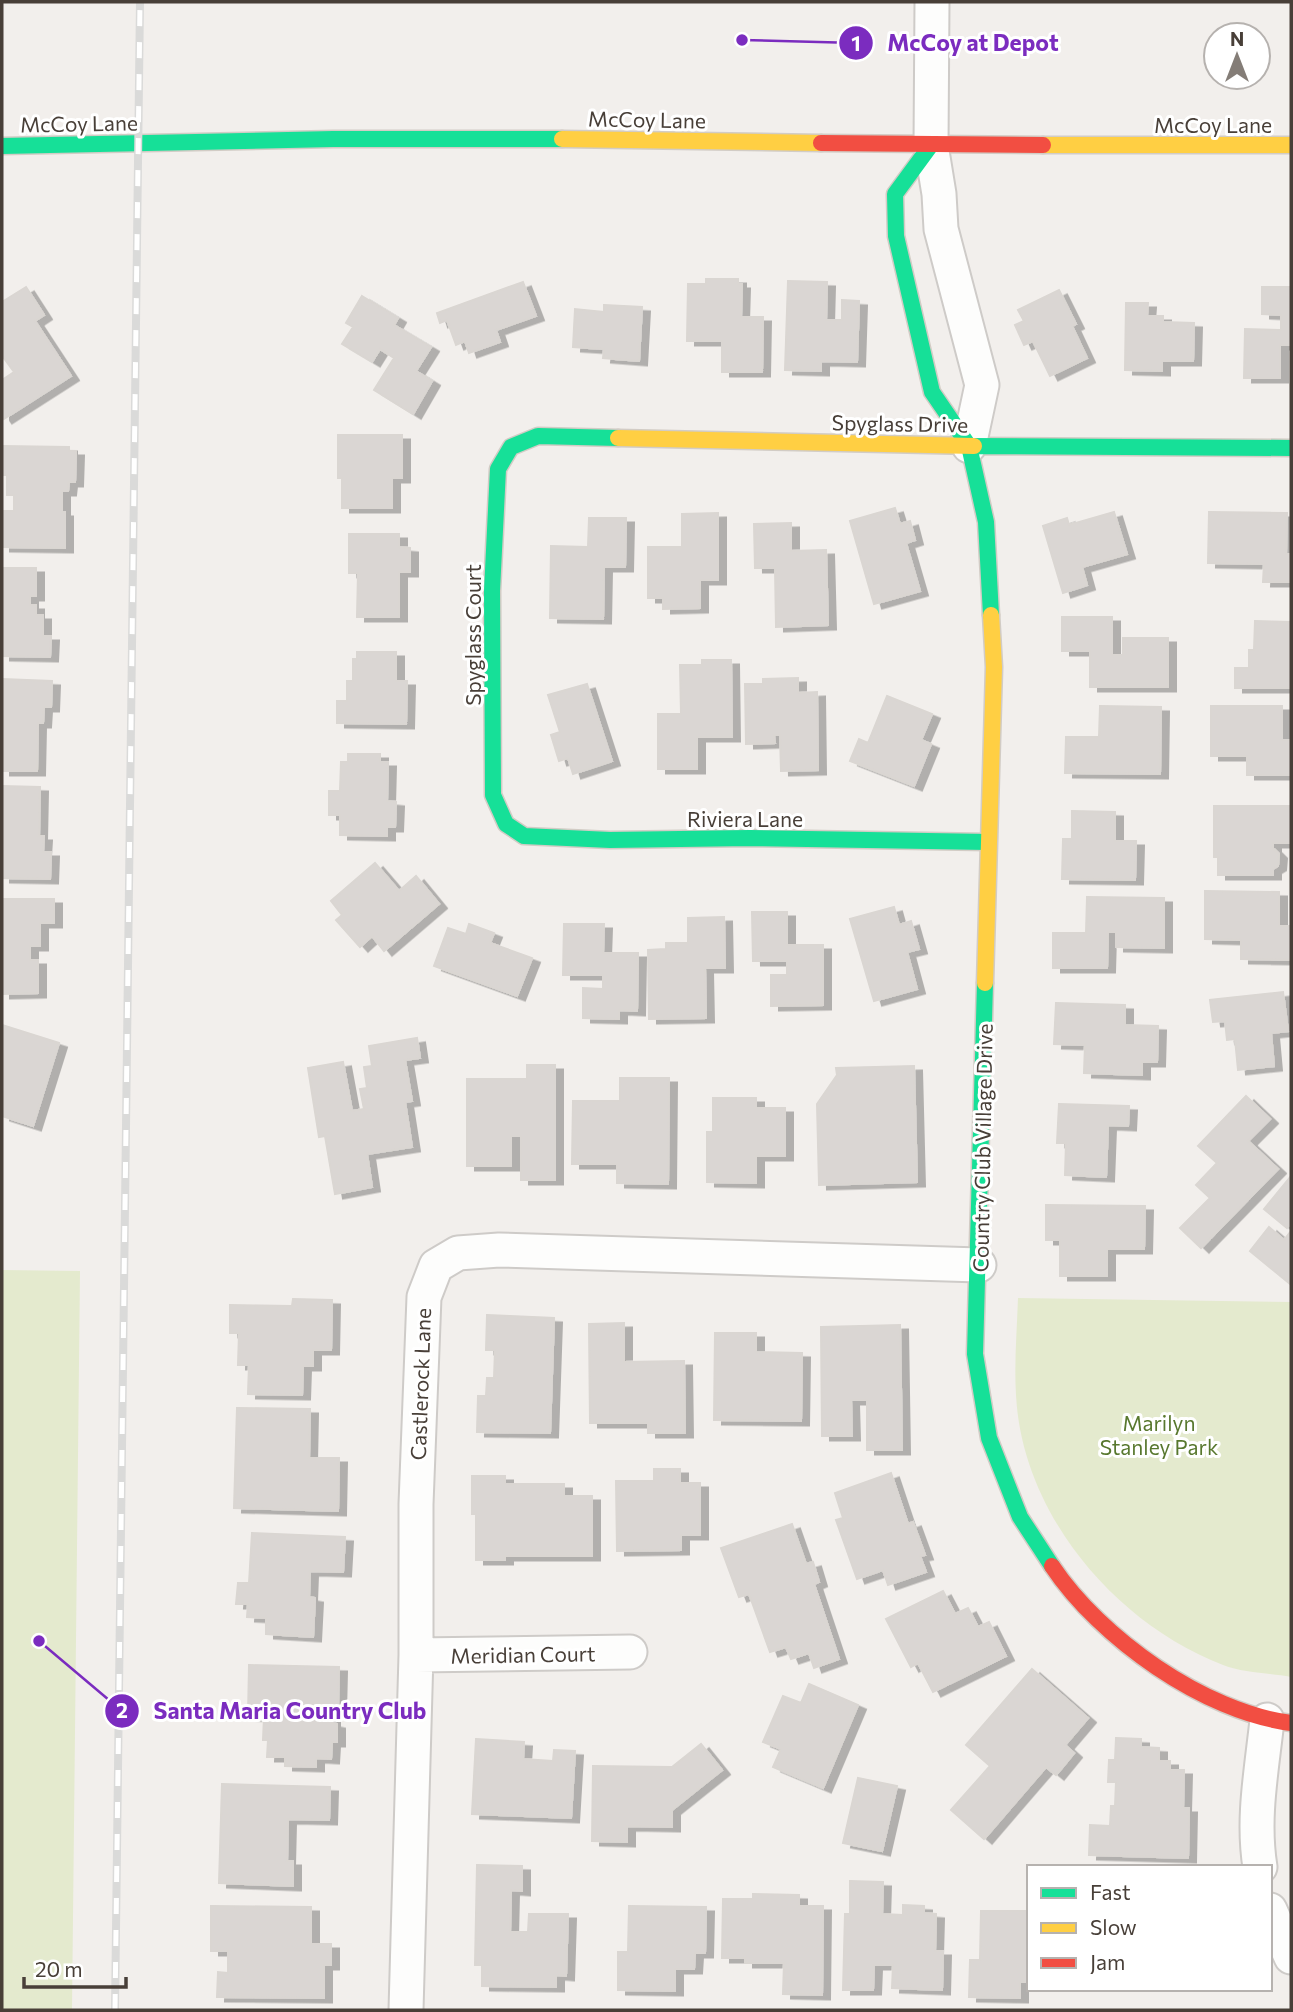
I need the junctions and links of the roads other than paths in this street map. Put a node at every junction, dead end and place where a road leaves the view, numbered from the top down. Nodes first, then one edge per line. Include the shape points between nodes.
1 (932, 2) edge
2 (931, 145) junction
3 (1291, 145) edge
4 (2, 146) edge
5 (969, 446) junction
6 (511, 447) joint
7 (1291, 448) edge
8 (506, 824) joint
9 (988, 842) junction
10 (979, 1265) junction
11 (630, 1652) dead end
12 (416, 1655) junction
13 (1279, 1721) edge
14 (1260, 1865) edge
15 (1272, 1914) edge
16 (1291, 1957) edge
17 (406, 2010) edge

1 - 2 street
2 - 3 street, McCoy Lane
2 - 4 street, McCoy Lane via 333,139
2 - 5 street, Country Club Village Drive via 941,229 982,385
2 - 5 street, Country Club Village Drive via 895,194 896,236 932,392
5 - 6 street, Spyglass Drive via 538,436
5 - 7 street, Spyglass Drive
5 - 9 street, Country Club Village Drive via 986,522 995,667
6 - 8 street, Spyglass Court via 498,469 492,591 493,795
8 - 9 street, Riviera Lane via 524,836 610,840
9 - 10 street, Country Club Village Drive
10 - 12 street, Castlerock Lane via 499,1250 458,1253 436,1266 424,1297
10 - 13 street, Country Club Village Drive via 975,1354 989,1438 1020,1517 1067,1588 1128,1648 1200,1693
11 - 12 street, Meridian Court
12 - 17 street, Castlerock Lane
13 - 14 street via 1257,1806
15 - 16 street

